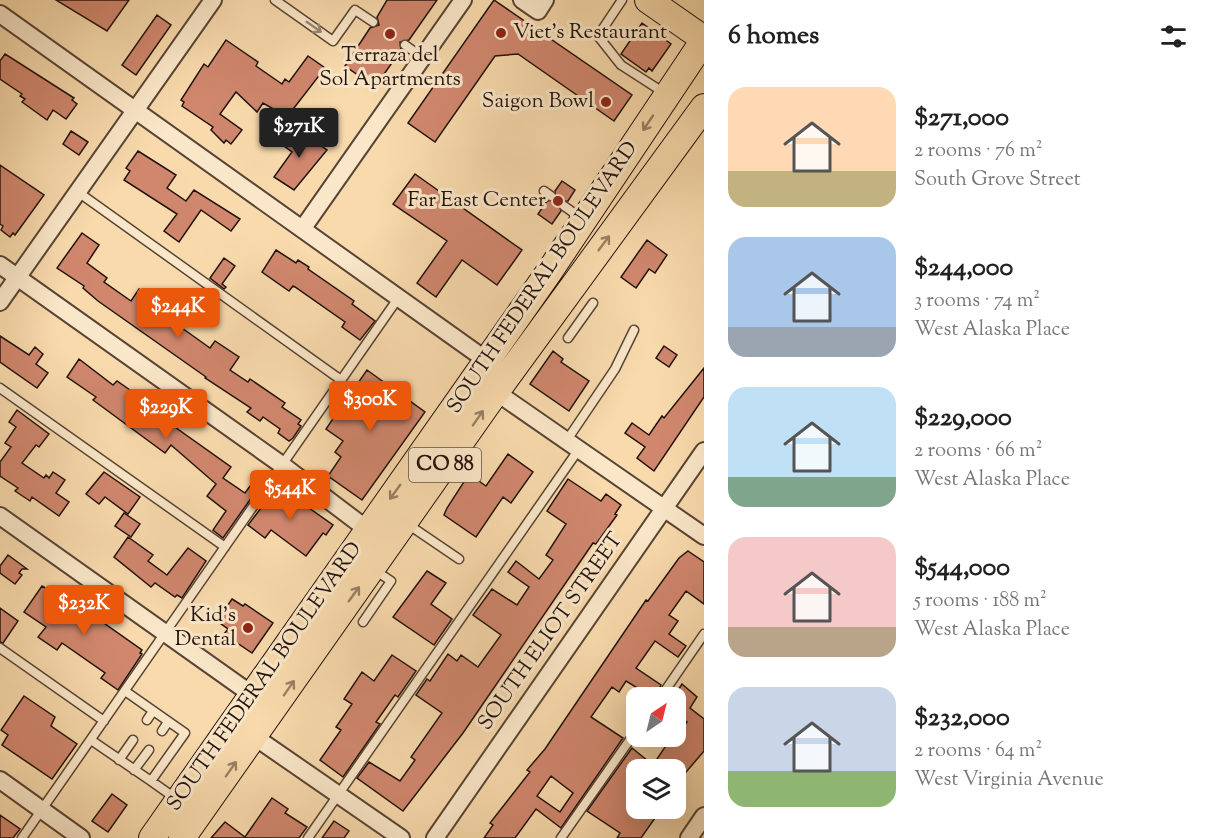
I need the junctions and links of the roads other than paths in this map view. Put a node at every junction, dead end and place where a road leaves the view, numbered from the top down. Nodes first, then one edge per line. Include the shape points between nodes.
1 (213, 0) edge
2 (275, 0) edge
3 (463, 0) edge
4 (522, 0) edge
5 (544, 0) edge
6 (622, 0) edge
7 (648, 0) edge
8 (0, 14) edge
9 (373, 22) dead end
10 (704, 39) edge
11 (405, 45) dead end
12 (423, 57) junction
13 (667, 94) junction
14 (704, 107) edge
15 (137, 111) junction
16 (78, 192) junction
17 (303, 228) junction
18 (0, 265) edge
19 (17, 277) junction
20 (399, 296) junction
21 (0, 302) edge
22 (593, 303) dead end
23 (569, 315) junction
24 (634, 330) dead end
25 (568, 338) dead end
26 (486, 360) junction
27 (341, 380) junction
28 (0, 388) edge
29 (496, 392) junction
30 (573, 445) junction
31 (704, 451) edge
32 (282, 465) junction
33 (664, 508) junction
34 (0, 516) edge
35 (405, 522) junction
36 (368, 530) junction
37 (704, 536) edge
38 (225, 547) junction
39 (459, 559) dead end
40 (373, 569) junction
41 (363, 622) dead end
42 (165, 633) junction
43 (704, 634) edge
44 (0, 648) edge
45 (668, 687) edge
46 (124, 691) junction
47 (252, 699) junction
48 (153, 711) junction
49 (147, 720) dead end
50 (104, 721) junction
51 (168, 722) junction
52 (162, 731) dead end
53 (257, 733) junction
54 (91, 740) junction
55 (133, 740) dead end
56 (626, 745) edge
57 (148, 750) dead end
58 (119, 760) junction
59 (135, 770) junction
60 (0, 780) edge
61 (151, 781) junction
62 (338, 795) junction
63 (179, 800) junction
64 (42, 810) junction
65 (704, 816) edge
66 (22, 838) edge
67 (81, 838) edge
68 (152, 838) edge
69 (182, 838) edge
70 (308, 838) edge
71 (401, 838) edge
72 (435, 838) edge
73 (561, 838) edge
74 (689, 838) edge

1 - 15 street
2 -> 9 lane via 333,41 355,10
3 - 12 street
4 - 5 street via 537,11
6 - 13 lane via 598,36 621,64
7 - 10 main road
8 - 15 street
10 - 13 main road, SOUTH FEDERAL BOULEVARD / CO 88
11 - 12 lane
12 - 17 street
13 -> 26 main road, SOUTH FEDERAL BOULEVARD / CO 88 via 574,213
23 -> 14 main road, SOUTH FEDERAL BOULEVARD / CO 88
15 - 16 street
15 - 17 street
16 - 19 street
16 - 27 lane
17 - 20 street
18 - 19 street
19 - 21 street
19 - 32 street
20 - 26 street
20 - 27 lane
22 - 23 lane
23 - 25 lane
23 - 29 main road, SOUTH FEDERAL BOULEVARD / CO 88
24 - 30 lane
26 -> 36 main road, SOUTH FEDERAL BOULEVARD / CO 88
27 - 32 lane
28 - 38 lane
29 - 30 street
35 -> 29 main road, SOUTH FEDERAL BOULEVARD / CO 88
30 - 33 street
30 - 62 lane
31 - 33 street, SOUTH ELIOT STREET
32 - 36 street
32 - 38 lane
33 - 37 street
33 - 72 street, SOUTH ELIOT STREET
34 - 42 street
35 - 39 lane
35 - 40 main road, SOUTH FEDERAL BOULEVARD / CO 88
36 - 47 main road, SOUTH FEDERAL BOULEVARD / CO 88
38 - 42 lane
40 - 41 lane via 391,581
53 -> 40 main road, SOUTH FEDERAL BOULEVARD / CO 88
42 - 46 lane
42 - 47 street via 243,688
43 - 45 lane
44 - 50 lane
46 - 48 lane
46 - 50 lane
47 - 53 street
47 - 63 main road, SOUTH FEDERAL BOULEVARD / CO 88
48 - 49 lane
48 - 51 lane
50 - 54 lane
51 - 52 lane
51 - 61 lane via 185,733
53 - 62 street via 262,742
69 -> 53 main road, SOUTH FEDERAL BOULEVARD / CO 88
54 - 58 lane
54 - 64 lane
55 - 58 lane
56 - 73 lane
57 - 59 lane
58 - 59 lane
59 - 61 lane
60 - 64 street
61 - 63 lane
62 - 70 lane
62 - 71 street
63 - 68 main road, SOUTH FEDERAL BOULEVARD / CO 88
64 - 66 lane
64 - 67 street
65 - 74 street

